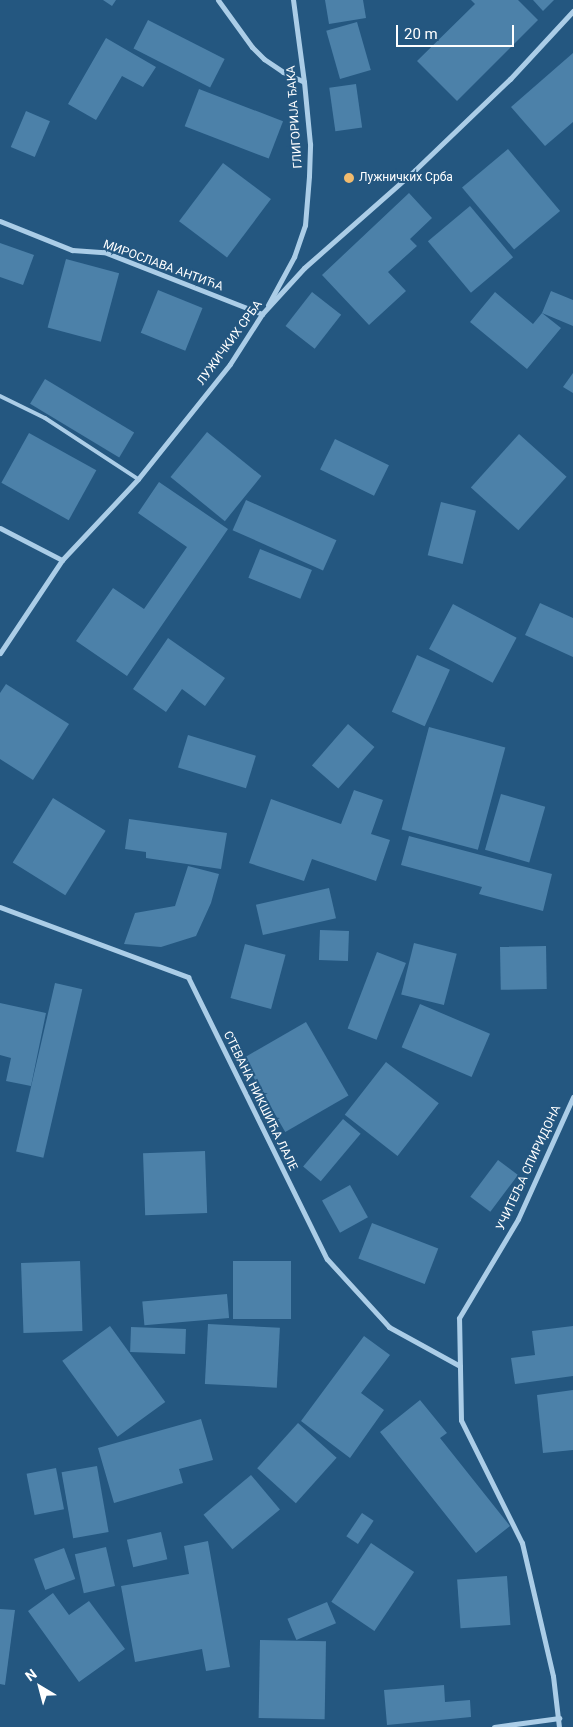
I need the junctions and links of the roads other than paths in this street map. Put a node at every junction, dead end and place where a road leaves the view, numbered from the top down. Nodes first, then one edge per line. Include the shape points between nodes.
1 (218, 0) edge
2 (292, 0) edge
3 (573, 11) edge
4 (304, 82) junction
5 (0, 221) edge
6 (262, 314) junction
7 (0, 396) edge
8 (138, 479) junction
9 (0, 528) edge
10 (62, 560) junction
11 (0, 653) edge
12 (0, 908) edge
13 (573, 1097) edge
14 (460, 1366) junction
15 (558, 1718) junction
16 (494, 1727) edge
17 (560, 1727) edge

1 - 4 street via 264,59
2 - 4 street, ГЛИГОРИЈА ЂАКА
3 - 6 street, ЛУЖИЧКИХ СРБА via 510,79 415,170 304,268
4 - 6 street, ГЛИГОРИЈА ЂАКА via 310,144 305,226 294,257
5 - 6 street, МИРОСЛАВА АНТИЋА via 72,250 104,252
6 - 8 street, ЛУЖИЧКИХ СРБА via 230,364
7 - 8 lane via 45,418
8 - 10 street, ЛУЖИЧКИХ СРБА
9 - 10 street
10 - 11 street, ЛУЖИЧКИХ СРБА
12 - 14 street, СТЕВАНА НИКШИЋА ЛАЛЕ via 188,977 327,1259 389,1327
13 - 14 street, УЧИТЕЉА СПИРИДОНА via 518,1219 459,1318
14 - 15 street, УЧИТЕЉА СПИРИДОНА via 461,1420 522,1543 553,1676
15 - 16 street
15 - 17 street, УЧИТЕЉА СПИРИДОНА

